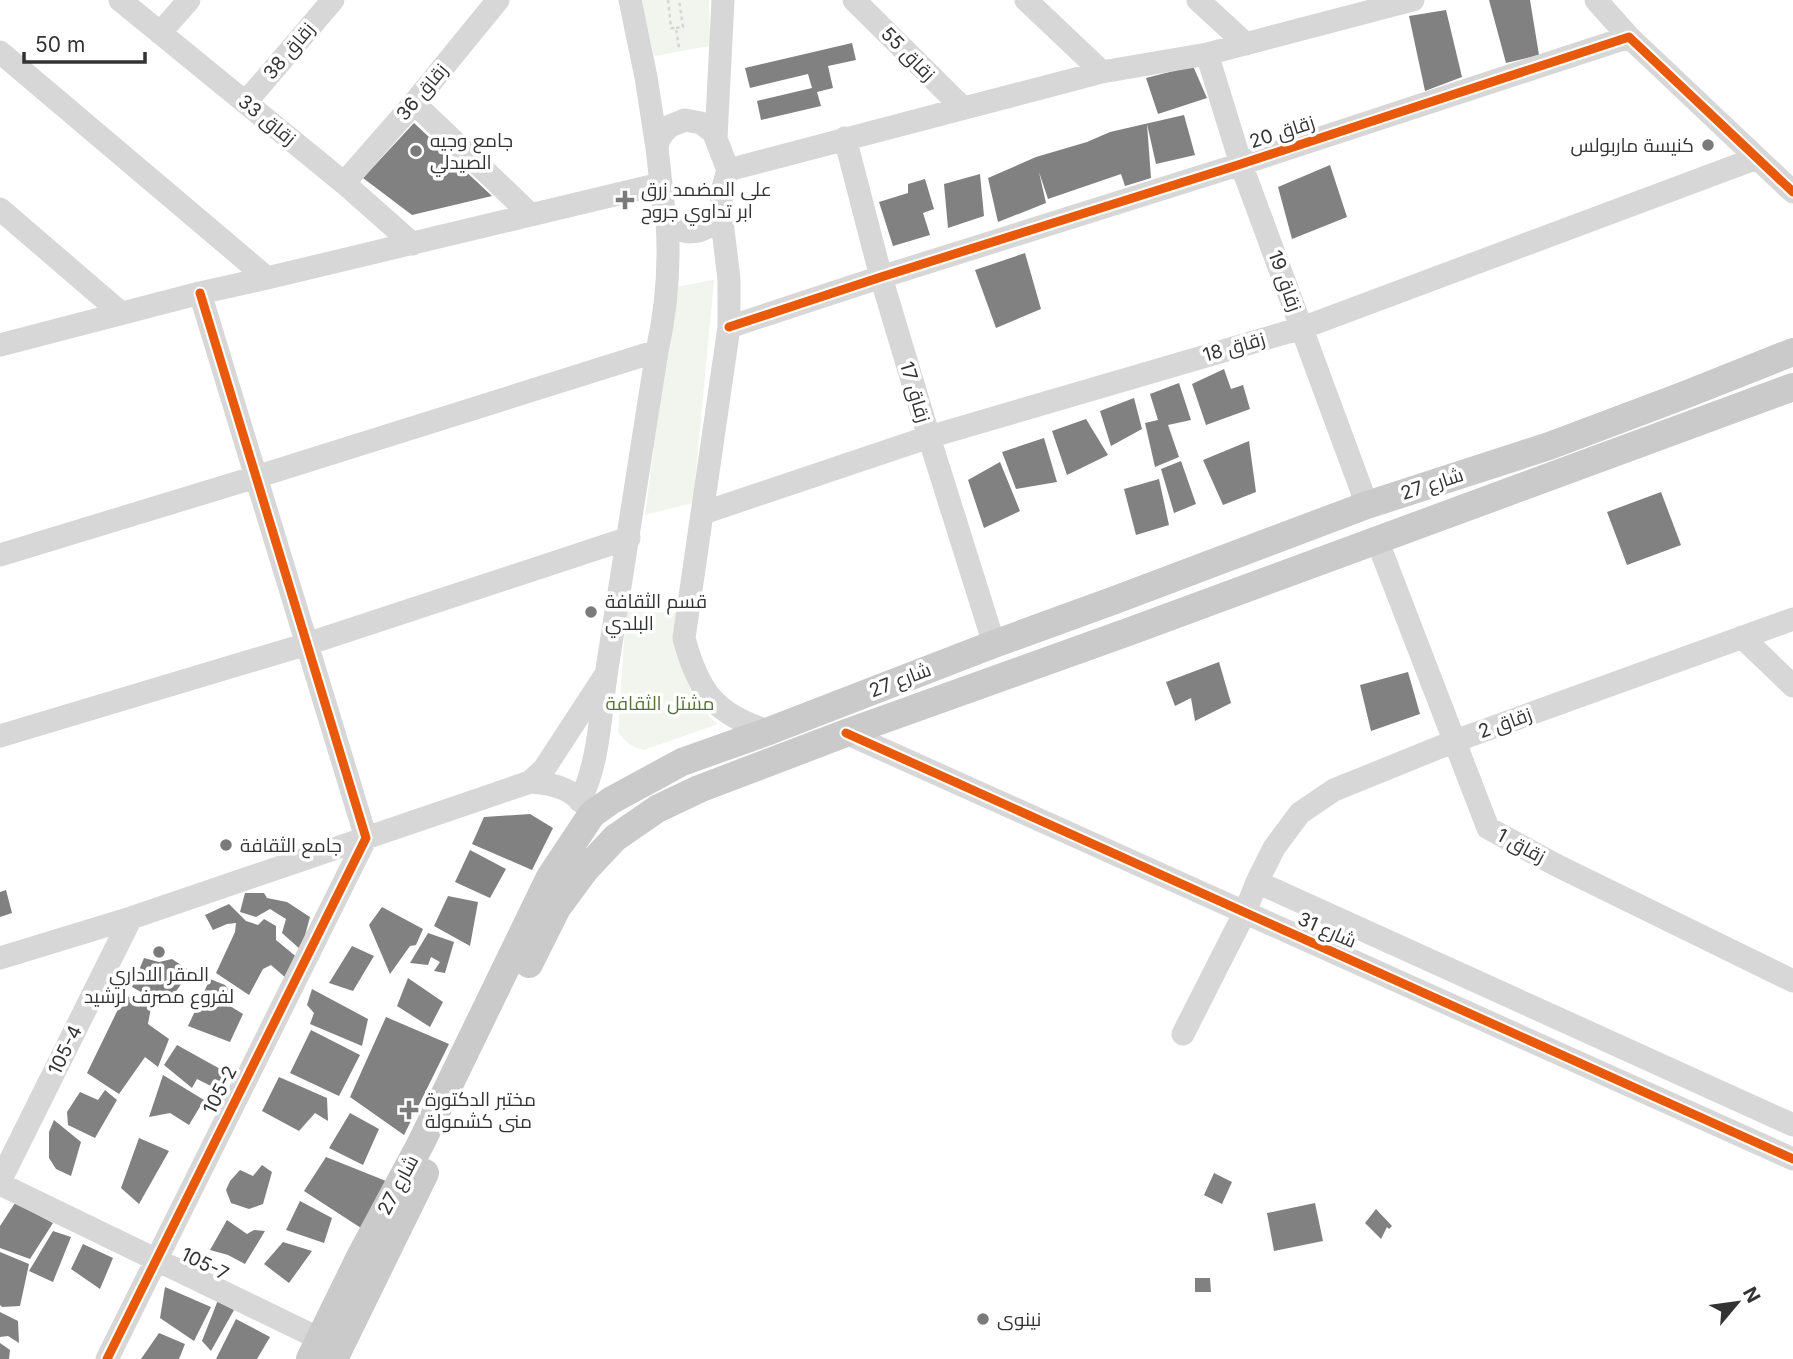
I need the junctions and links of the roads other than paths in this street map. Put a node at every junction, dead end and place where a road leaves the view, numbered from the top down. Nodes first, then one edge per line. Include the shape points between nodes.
1 (120, 0) edge
2 (189, 0) edge
3 (333, 0) edge
4 (498, 0) edge
5 (630, 0) edge
6 (723, 0) edge
7 (853, 0) edge
8 (1026, 0) edge
9 (1198, 0) edge
10 (1595, 0) edge
11 (1405, 1) edge
12 (160, 33) junction
13 (1629, 37) junction
14 (1246, 44) junction
15 (0, 52) edge
16 (1206, 54) junction
17 (720, 72) junction
18 (1102, 72) junction
19 (646, 78) junction
20 (246, 103) junction
21 (414, 103) junction
22 (963, 108) junction
23 (681, 121) junction
24 (845, 138) junction
25 (716, 139) junction
26 (657, 148) junction
27 (1757, 158) junction
28 (1241, 164) junction
29 (728, 170) junction
30 (344, 183) junction
31 (660, 184) junction
32 (1793, 192) edge
33 (0, 209) edge
34 (721, 213) junction
35 (531, 215) junction
36 (667, 220) junction
37 (412, 244) junction
38 (881, 277) junction
39 (267, 278) junction
40 (200, 293) junction
41 (121, 313) junction
42 (729, 327) junction
43 (1302, 328) junction
44 (0, 345) edge
45 (657, 351) junction
46 (1793, 352) edge
47 (1789, 394) edge
48 (929, 437) junction
49 (256, 477) junction
50 (1367, 505) junction
51 (703, 513) junction
52 (629, 538) junction
53 (1377, 540) junction
54 (0, 555) edge
55 (1115, 600) junction
56 (1793, 619) edge
57 (1128, 632) junction
58 (1742, 637) junction
59 (307, 644) junction
60 (994, 644) junction
61 (606, 674) junction
62 (1793, 686) edge
63 (769, 731) junction
64 (846, 733) junction
65 (0, 736) edge
66 (1454, 741) junction
67 (530, 782) junction
68 (586, 807) junction
69 (366, 838) junction
70 (1257, 882) junction
71 (1245, 912) junction
72 (131, 918) junction
73 (0, 958) edge
74 (1793, 981) edge
75 (1183, 1034) dead end
76 (1793, 1125) edge
77 (1793, 1160) edge
78 (0, 1182) edge
79 (155, 1259) junction
80 (321, 1352) edge
81 (107, 1359) edge

1 - 12 street, زقاق 33
2 - 12 street
3 - 20 street, زقاق 38
4 - 21 street, زقاق 36
5 - 19 street
6 - 17 street
7 - 22 street, زقاق 55
8 - 18 street
9 - 14 street
10 - 13 street
11 - 14 street
12 - 20 street, زقاق 33
13 - 27 street
13 - 28 street, زقاق 20
14 - 16 street
15 - 39 street
16 - 18 street
16 - 28 street, زقاق 19
17 - 23 street via 705,97
17 - 25 street
18 - 22 street
19 - 23 street via 660,101
19 - 26 street
20 - 30 street, زقاق 33
21 - 30 street, زقاق 36
21 - 35 street
22 - 24 street
23 - 25 street via 701,123
23 - 26 street via 664,132
24 - 29 street
24 - 38 street, زقاق 17
25 - 29 street
26 - 31 street
27 - 32 street
27 - 43 street, زقاق 18
28 - 38 street, زقاق 20
28 - 43 street, زقاق 19
29 - 34 street
30 - 37 street, زقاق 33
31 - 35 street
31 - 36 street
33 - 41 street
34 - 36 street via 700,231 682,230
34 - 42 street
35 - 37 street
36 - 45 street via 668,290
37 - 39 street
38 - 42 street, زقاق 20
38 - 48 street, زقاق 17
39 - 40 street
40 - 41 street
40 - 49 street
41 - 44 street
42 - 51 street
43 - 48 street, زقاق 18
43 - 50 street, زقاق 19
45 - 49 street
45 - 52 street
46 - 50 main road, شارع 27 via 1549,446
47 - 53 main road, شارع 27
48 - 51 street, زقاق 18
48 - 60 street, زقاق 17
49 - 54 street
49 - 59 street
50 - 55 main road, شارع 27
51 - 63 street via 684,638 689,657 710,698 727,713
52 - 59 street
52 - 61 street
53 - 57 main road, شارع 27
53 - 66 street, زقاق 1
55 - 57 main road
55 - 60 main road, شارع 27
56 - 58 street, زقاق 2
57 - 64 main road, شارع 27
58 - 62 street
58 - 66 street, زقاق 2
59 - 65 street
59 - 69 street
60 - 63 main road, شارع 27
61 - 67 street via 544,769
61 - 68 street
63 - 68 main road, شارع 27 via 682,762
64 - 71 street, شارع 31
64 - 80 main road, شارع 27 via 657,809 615,838 585,870 557,908
66 - 70 street, زقاق 2 via 1334,790 1300,813
66 - 74 street, زقاق 1 via 1489,828
67 - 68 street via 564,788
67 - 69 street
68 - 80 main road, شارع 27 via 361,1255
69 - 72 street
69 - 79 street, 105-2
70 - 71 street, زقاق 2
70 - 76 street, شارع 31
71 - 75 street, زقاق 2
71 - 77 street, شارع 31
72 - 73 street
72 - 78 street, 105-4
78 - 79 street, 105-7
79 - 80 street, 105-7
79 - 81 street, 105-2

